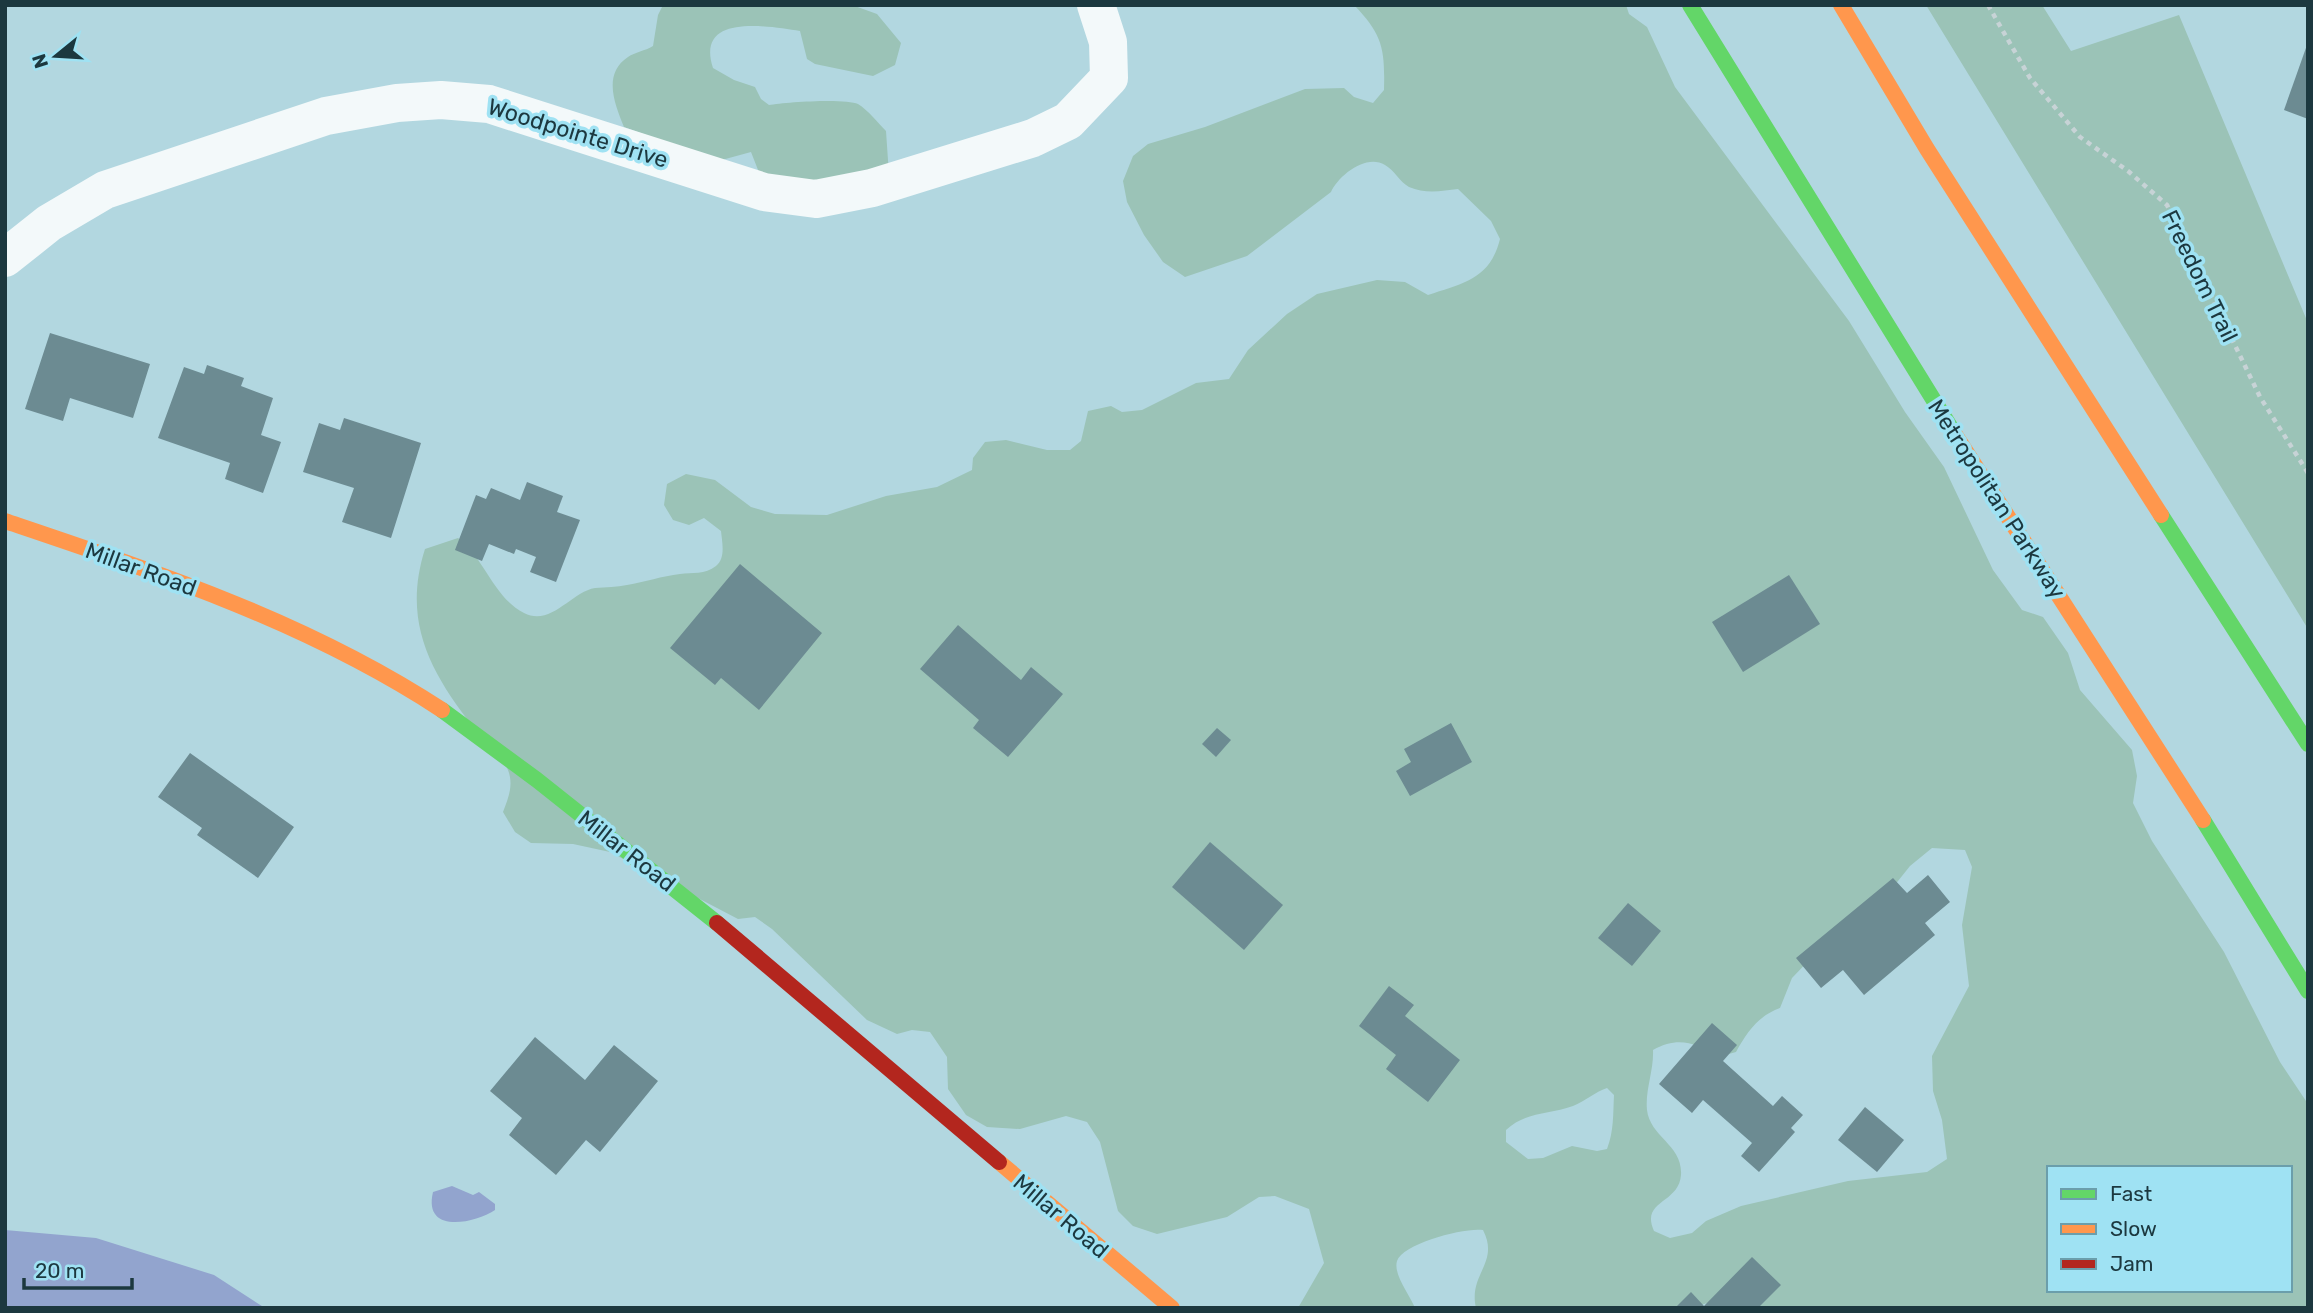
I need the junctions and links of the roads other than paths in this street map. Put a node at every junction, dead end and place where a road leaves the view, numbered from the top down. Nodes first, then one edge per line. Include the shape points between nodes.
1 (1096, 5) edge
2 (1690, 5) edge
3 (1840, 5) edge
4 (5, 258) edge
5 (5, 521) edge
6 (2308, 744) edge
7 (2308, 991) edge
8 (1172, 1308) edge

1 - 4 street, Woodpointe Drive via 1108,42 1109,78 1068,121 1033,138 872,188 816,199 764,192 489,104 397,103 326,116 105,190 48,223
2 - 7 main road, Metropolitan Parkway via 1924,386 2214,836
3 - 6 main road via 1927,149
5 - 8 main road, Millar Road via 172,579 319,640 468,726 821,1008 1002,1168

